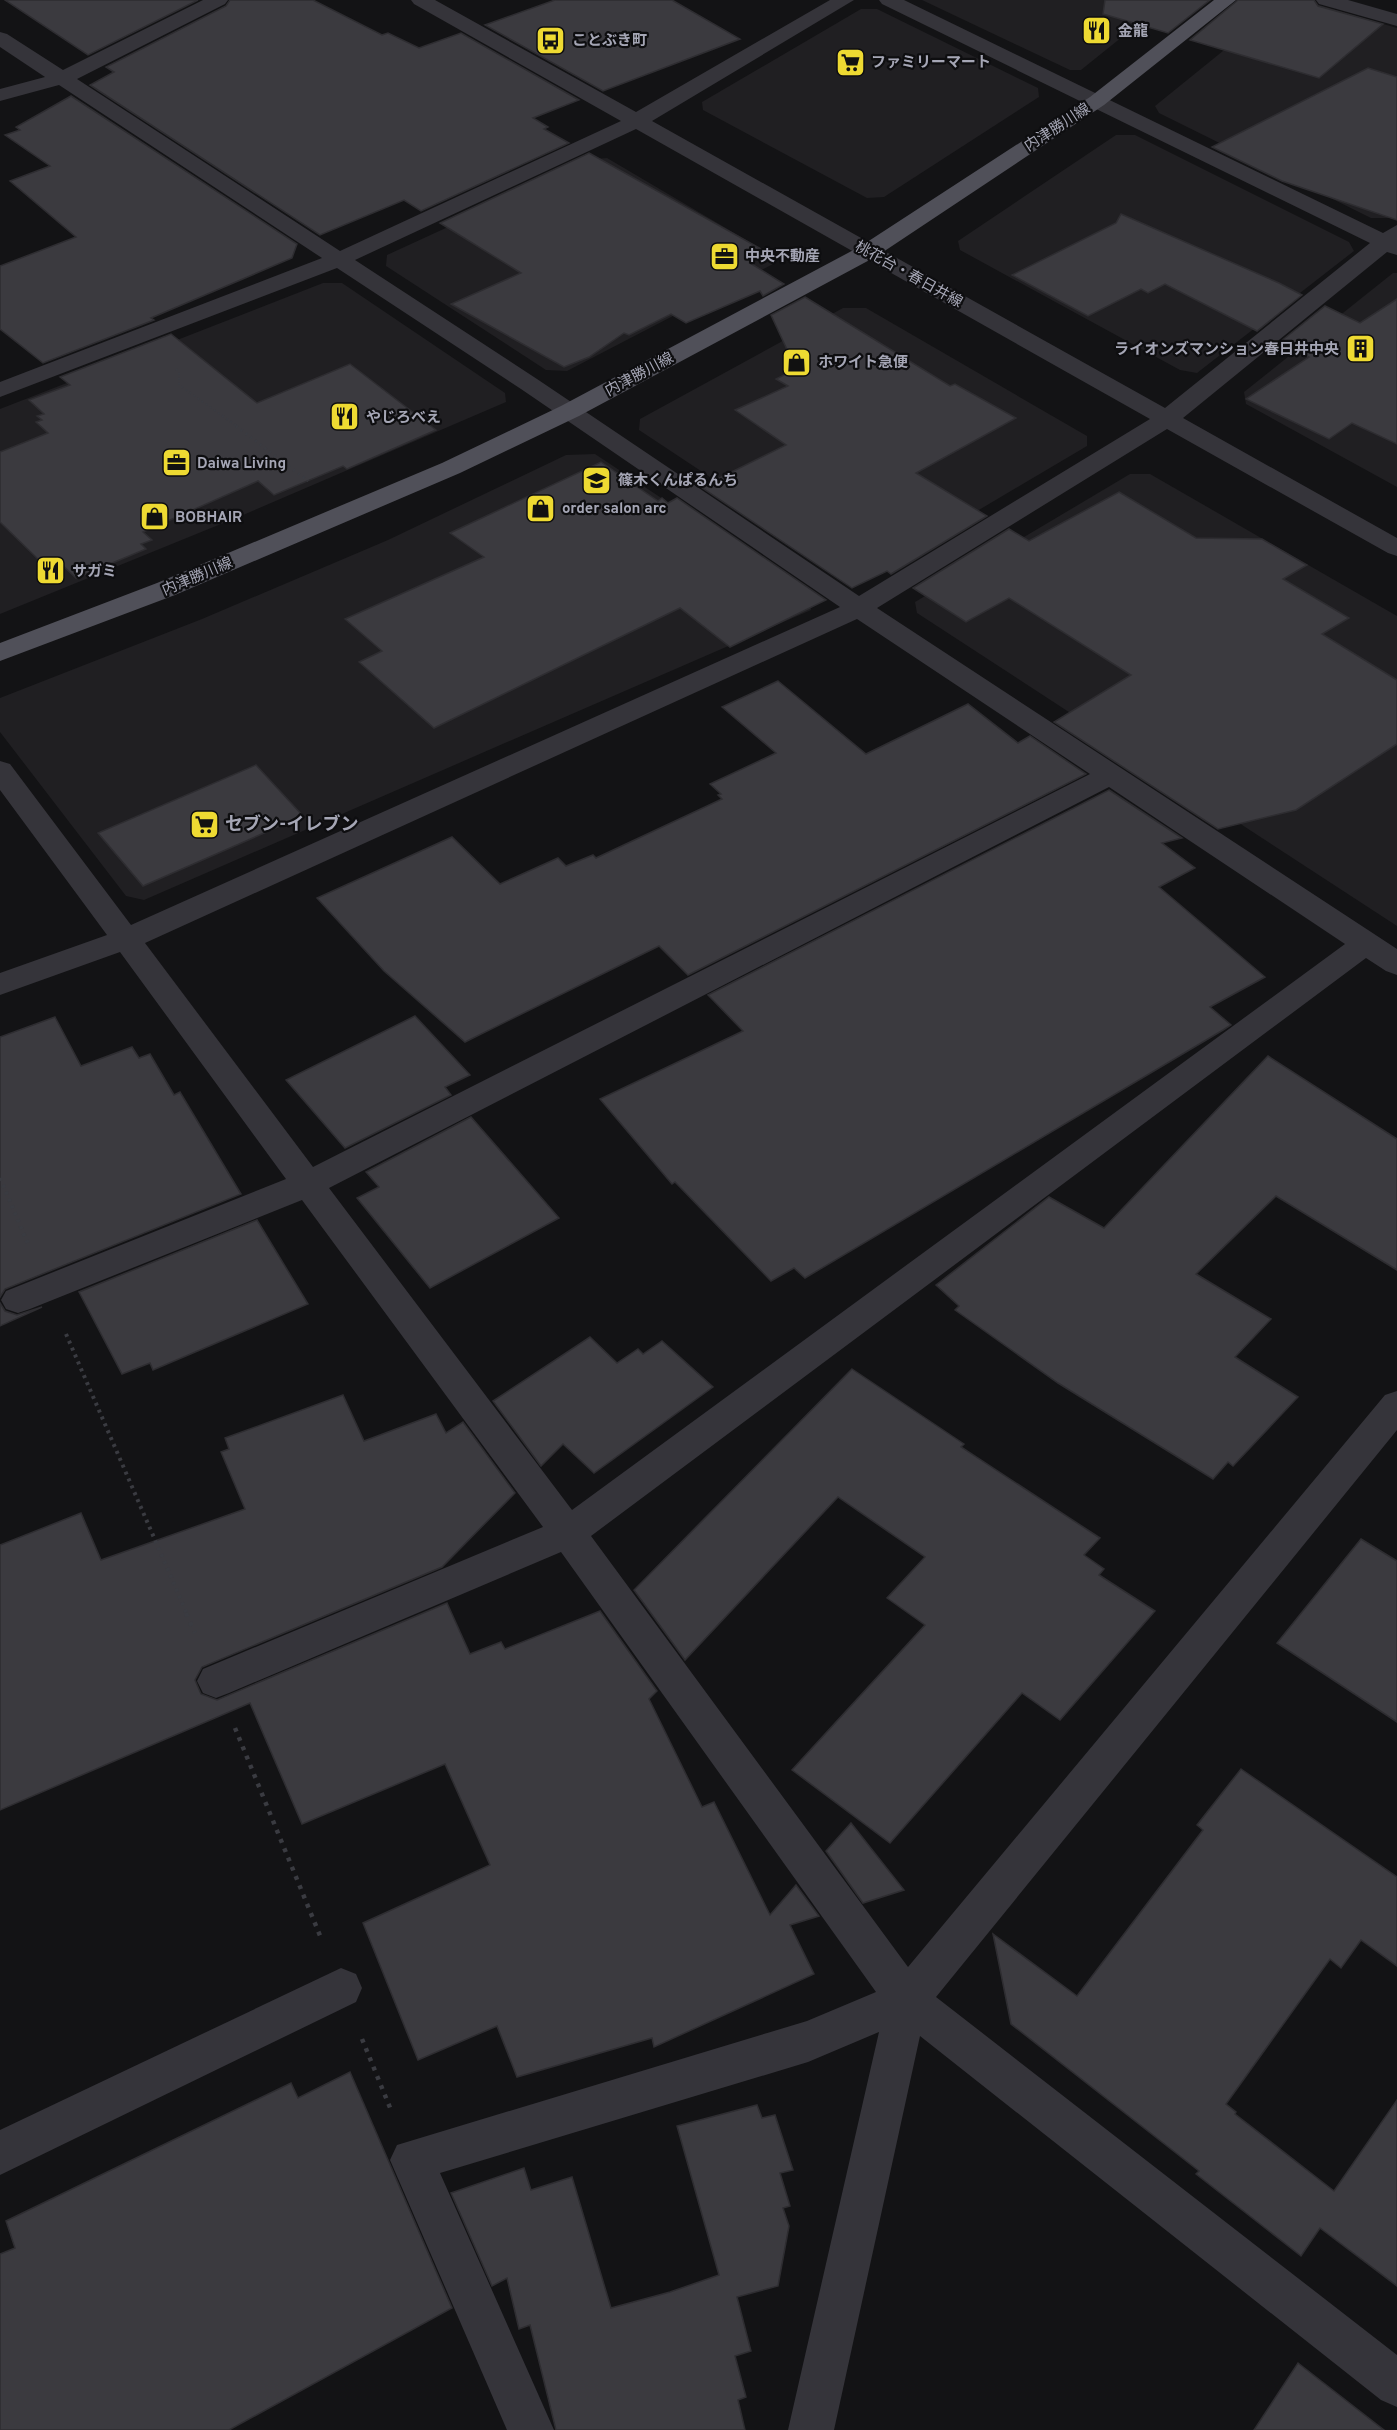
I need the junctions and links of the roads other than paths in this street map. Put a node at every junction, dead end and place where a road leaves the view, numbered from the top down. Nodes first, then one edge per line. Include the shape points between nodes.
1 (218, 0) edge
2 (421, 0) edge
3 (844, 0) edge
4 (889, 0) edge
5 (1226, 0) edge
6 (1326, 0) edge
7 (1397, 20) edge
8 (0, 38) edge
9 (63, 78) junction
10 (0, 95) edge
11 (1097, 101) junction
12 (635, 122) junction
13 (1394, 241) edge
14 (869, 251) junction
15 (340, 259) junction
16 (0, 390) edge
17 (570, 411) junction
18 (1168, 418) junction
19 (1397, 548) edge
20 (859, 608) junction
21 (0, 653) edge
22 (0, 770) edge
23 (1112, 774) junction
24 (126, 939) junction
25 (1365, 944) junction
26 (1397, 964) edge
27 (0, 984) edge
28 (310, 1183) junction
29 (18, 1300) dead end
30 (1397, 1405) edge
31 (568, 1533) junction
32 (216, 1681) dead end
33 (341, 1988) dead end
34 (907, 2000) junction
35 (0, 2153) edge
36 (1397, 2384) edge
37 (531, 2430) edge
38 (811, 2430) edge

1 - 9 street
2 - 12 street, 桃花台・春日井線
3 - 12 street
4 - 11 street
5 - 11 main road, 内津勝川線
6 - 7 street
8 - 9 street
9 - 10 street
9 - 15 street
11 - 13 street
11 - 14 main road, 内津勝川線
12 - 14 street, 桃花台・春日井線
12 - 15 street
13 - 18 street
14 - 17 main road, 内津勝川線
14 - 18 street, 桃花台・春日井線
15 - 16 street
15 - 17 street
17 - 20 street
17 - 21 main road, 内津勝川線 via 328,521
18 - 19 street, 桃花台・春日井線
18 - 20 street
20 - 23 street
20 - 24 street
22 - 24 street
23 - 25 street
23 - 28 street
24 - 27 street
24 - 28 street
25 - 26 street
25 - 31 street
28 - 29 street
28 - 31 street
30 - 34 street
31 - 32 street
31 - 34 street
33 - 35 street
34 - 36 street
34 - 37 street via 808,2041 412,2160
34 - 38 street

